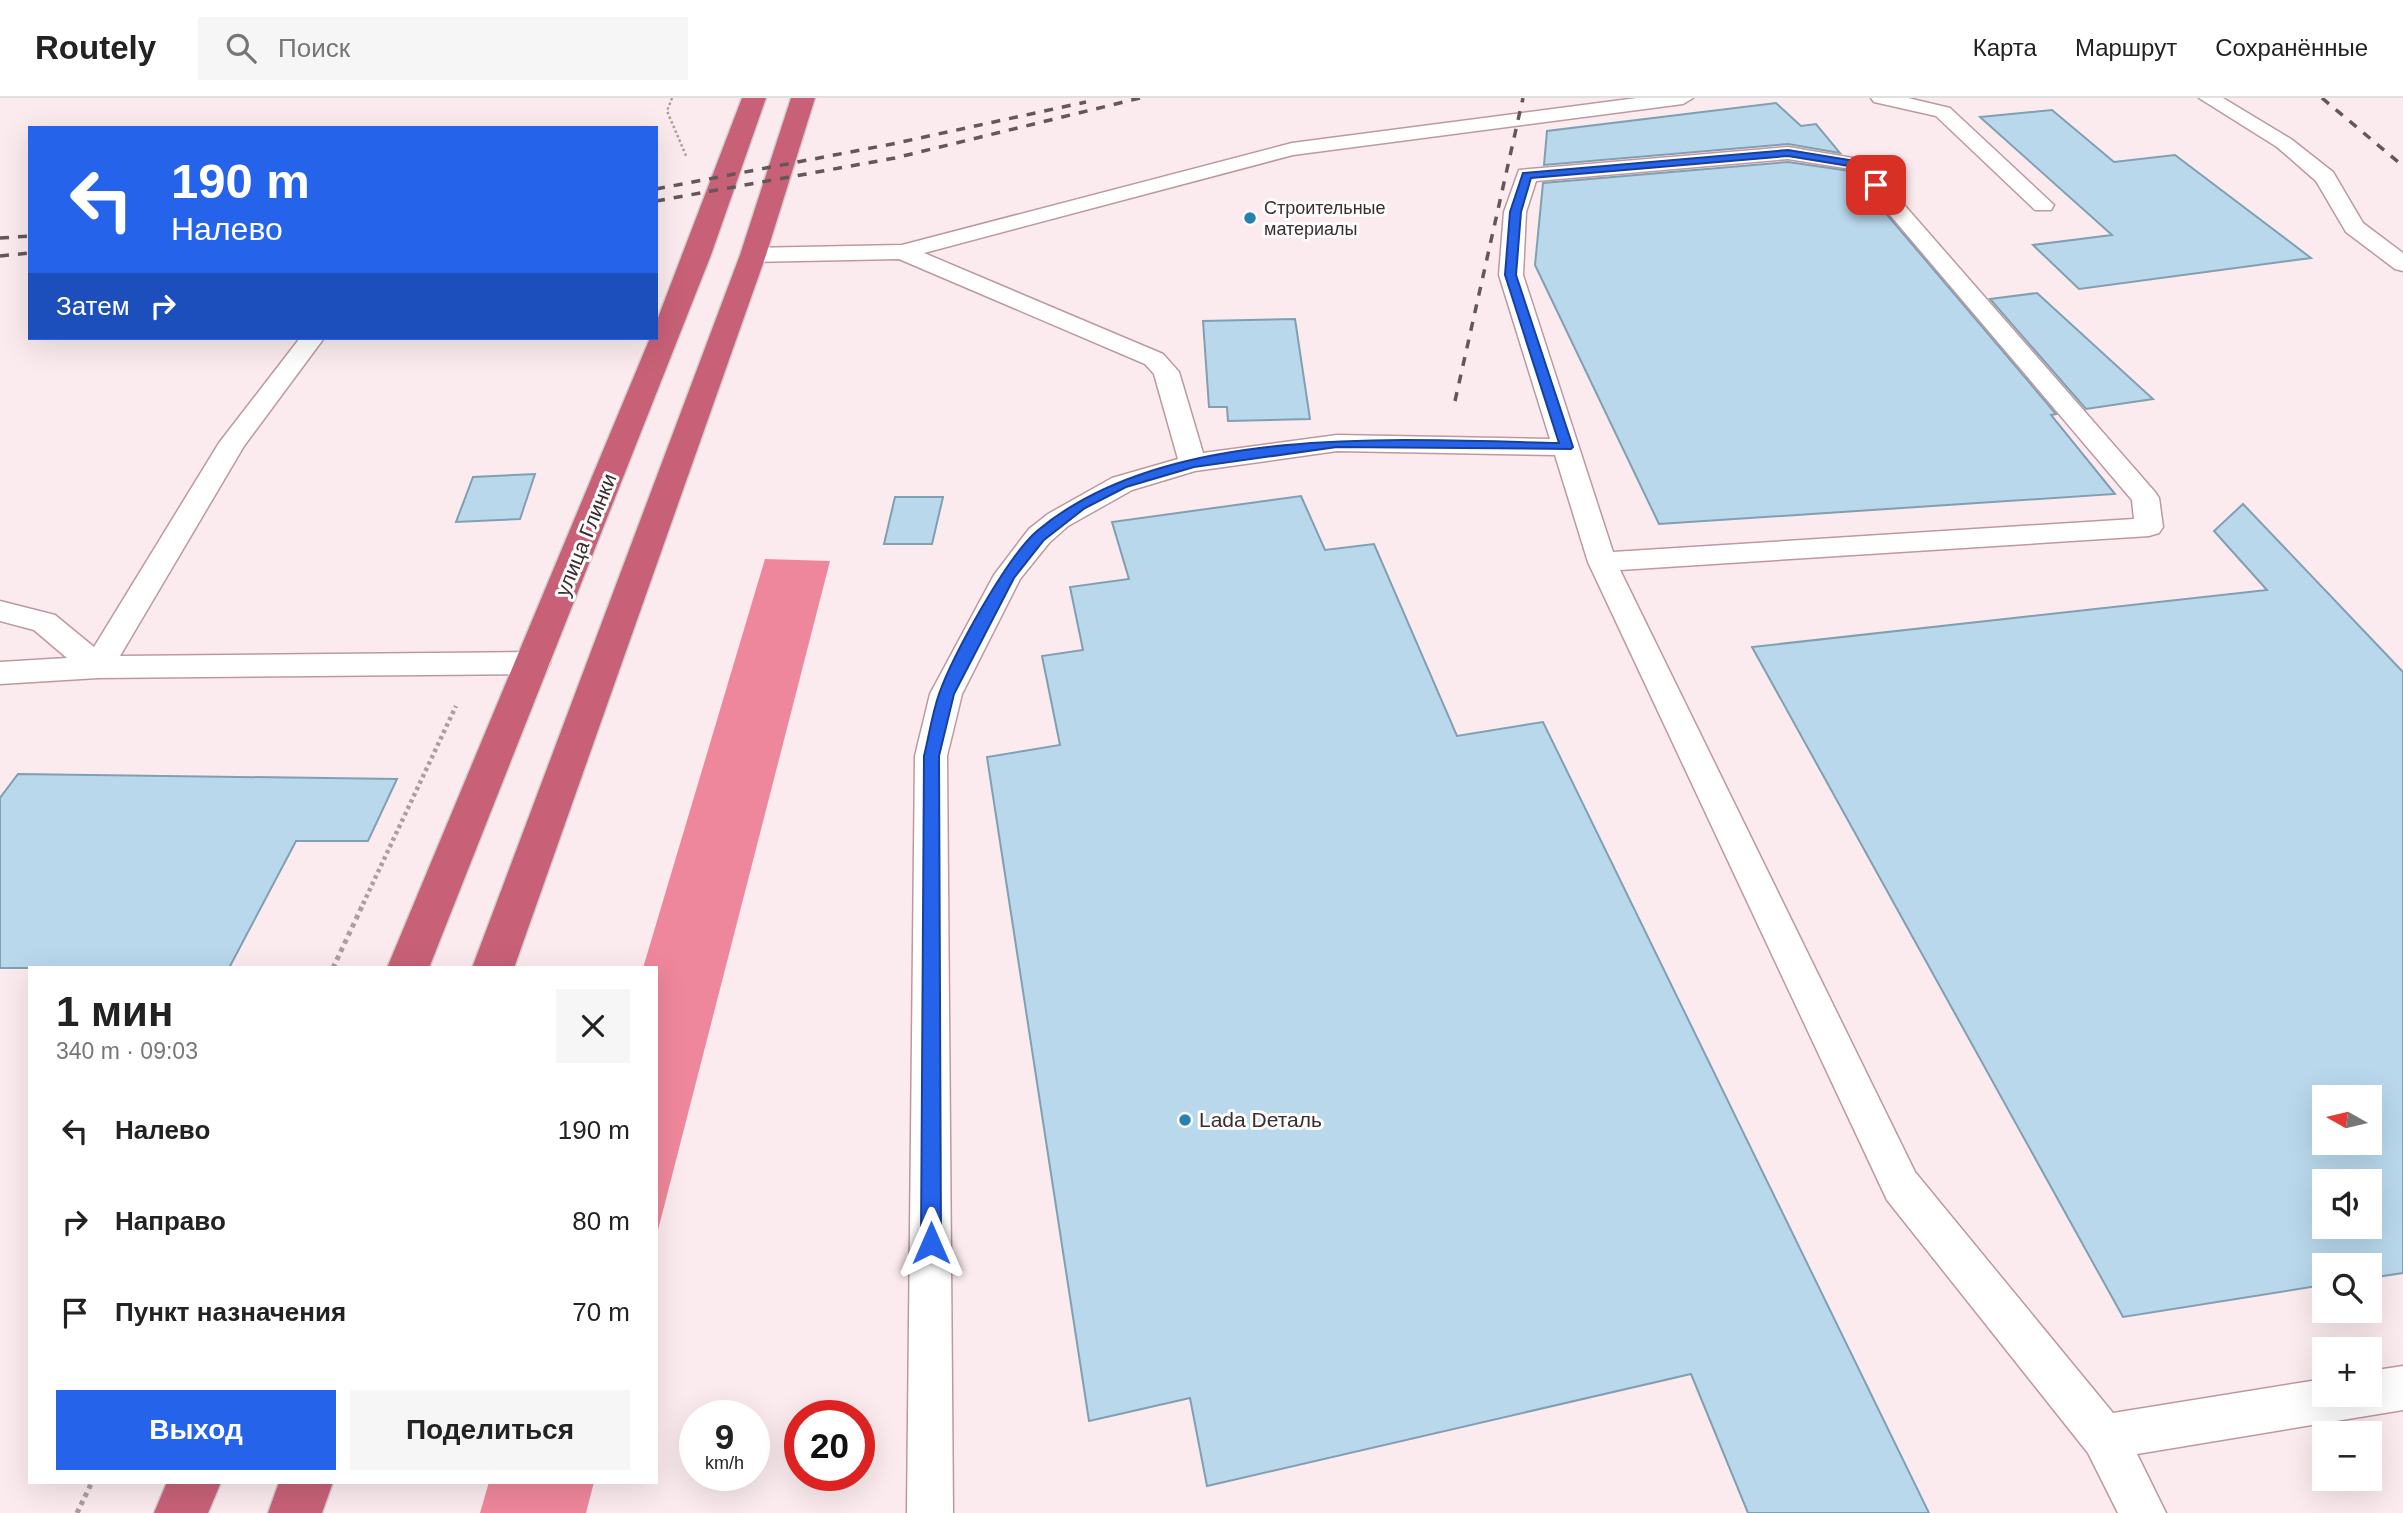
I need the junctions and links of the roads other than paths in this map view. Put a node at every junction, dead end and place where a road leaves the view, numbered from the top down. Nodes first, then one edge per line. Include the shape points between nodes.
1 (754, 98) edge
2 (803, 98) edge
3 (1683, 98) edge
4 (1881, 98) edge
5 (2209, 98) edge
6 (2043, 205) dead end
7 (902, 252) junction
8 (698, 255) junction
9 (752, 255) junction
10 (2403, 264) edge
11 (310, 340) edge
12 (1566, 447) junction
13 (1194, 463) junction
14 (1602, 562) junction
15 (0, 611) edge
16 (535, 663) junction
17 (98, 667) junction
18 (0, 673) edge
19 (409, 966) edge
20 (494, 966) edge
21 (2403, 1388) edge
22 (2382, 1391) edge
23 (2312, 1403) edge
24 (2104, 1437) junction
25 (193, 1484) edge
26 (305, 1484) edge
27 (181, 1513) edge
28 (295, 1513) edge
29 (930, 1513) edge
30 (2143, 1513) edge

1 - 8 highway, улица Глинки
2 - 9 highway
3 - 7 lane via 1292,149
4 - 6 lane via 1942,112
5 - 10 lane via 2284,143 2325,177 2354,227
7 - 9 lane
7 - 13 lane via 1154,359 1166,372
8 - 9 highway
8 - 16 highway, улица Глинки
9 - 20 highway
11 - 17 lane via 232,443
12 - 13 lane via 1337,443
12 - 14 lane
12 - 14 lane via 1510,275 1515,212 1527,175 1788,153 1858,164 2146,498 2149,527
13 - 29 lane via 1122,484 1080,505 1039,536 1008,575 962,660 937,724 931,770
14 - 24 lane via 1901,1186
15 - 17 lane via 44,622
16 - 17 lane
16 - 19 highway, улица Глинки
17 - 18 lane
21 - 22 lane
23 - 24 lane
24 - 30 lane
25 - 27 highway
26 - 28 highway

